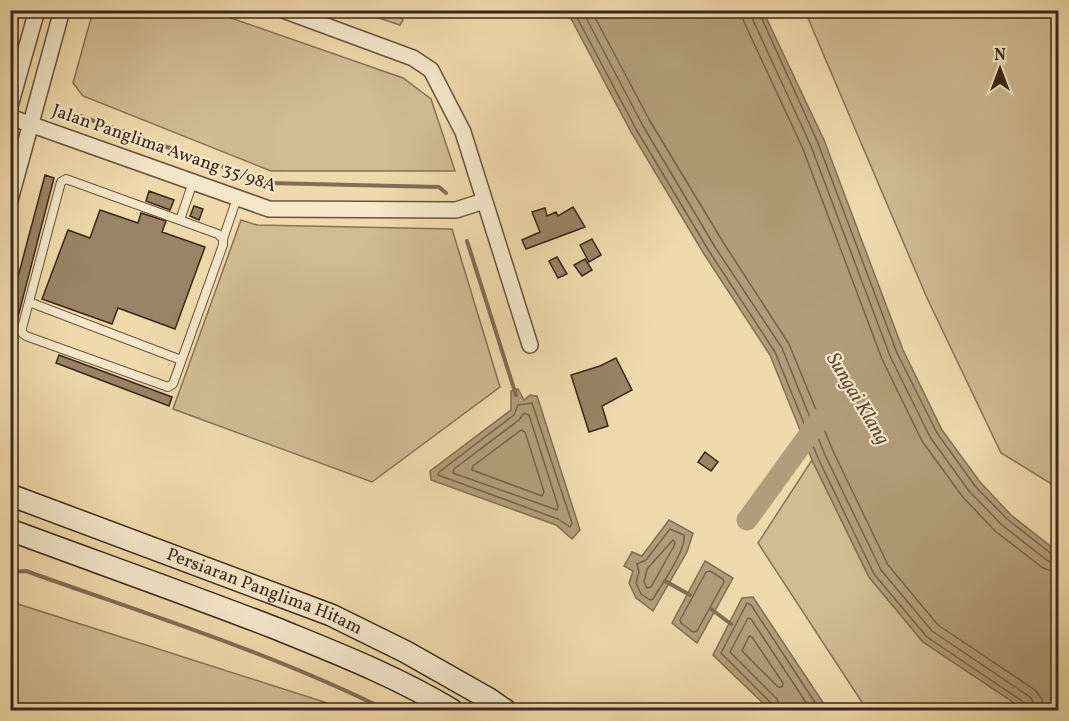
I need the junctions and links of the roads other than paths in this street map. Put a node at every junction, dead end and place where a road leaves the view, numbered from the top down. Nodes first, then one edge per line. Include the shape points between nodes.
1 (37, 10) edge
2 (283, 10) edge
3 (62, 12) edge
4 (10, 106) edge
5 (10, 117) edge
6 (32, 124) junction
7 (193, 182) junction
8 (237, 198) junction
9 (10, 200) edge
10 (484, 201) junction
11 (180, 220) junction
12 (223, 239) junction
13 (29, 302) junction
14 (530, 345) dead end
15 (182, 360) junction
16 (10, 495) edge
17 (10, 530) edge
18 (452, 711) edge
19 (505, 711) edge

1 - 4 street
2 - 10 street via 413,58 431,70 463,132
3 - 6 street
5 - 6 street, Jalan Panglima Awang 35/98A
6 - 7 street, Jalan Panglima Awang 35/98A
6 - 9 street
7 - 8 street, Jalan Panglima Awang 35/98A
7 - 11 lane
8 - 10 street, Jalan Panglima Awang 35/98A via 269,209 456,210
8 - 12 lane
10 - 14 street
11 - 12 lane
11 - 13 lane via 66,179 61,182
12 - 15 lane
13 - 15 lane
13 - 15 lane via 22,328 26,336 168,387 173,384
16 - 19 main road, Persiaran Panglima Hitam via 331,615 406,652
17 - 18 main road, Persiaran Panglima Hitam via 345,656 397,679

